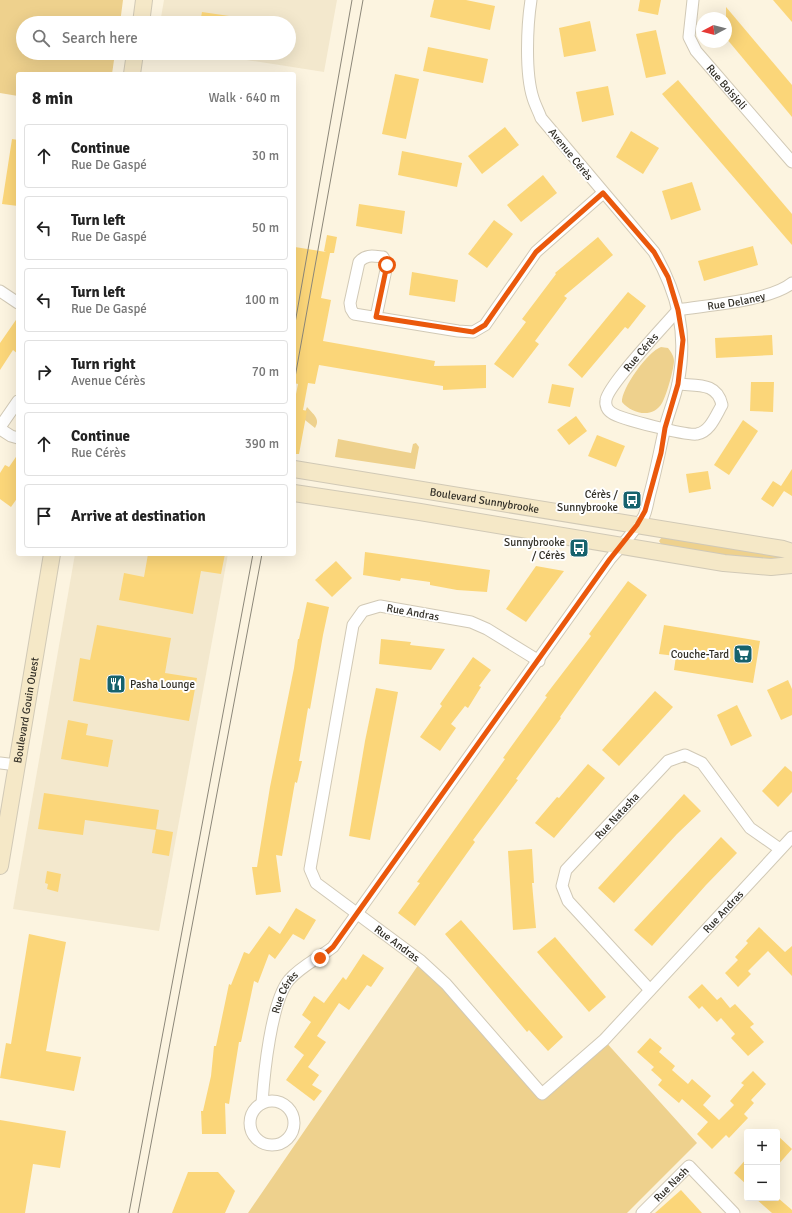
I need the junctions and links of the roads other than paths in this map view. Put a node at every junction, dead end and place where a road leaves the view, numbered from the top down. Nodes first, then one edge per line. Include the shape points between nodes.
1 (144, 0) edge
2 (531, 0) edge
3 (693, 0) edge
4 (141, 16) edge
5 (135, 60) edge
6 (132, 72) edge
7 (792, 162) edge
8 (603, 193) junction
9 (792, 283) edge
10 (0, 291) edge
11 (16, 302) edge
12 (678, 310) junction
13 (376, 317) junction
14 (678, 384) junction
15 (14, 416) edge
16 (0, 428) edge
17 (665, 428) junction
18 (16, 437) edge
19 (296, 469) edge
20 (296, 493) edge
21 (637, 525) junction
22 (622, 545) junction
23 (792, 552) edge
24 (52, 556) edge
25 (792, 565) edge
26 (538, 661) junction
27 (0, 763) edge
28 (17, 765) junction
29 (3, 829) edge
30 (792, 837) edge
31 (780, 849) junction
32 (0, 866) edge
33 (358, 912) junction
34 (650, 990) junction
35 (262, 1103) junction
36 (642, 1213) edge
37 (734, 1213) edge

1 - 4 street
2 - 8 street, Avenue Cérès via 527,26 533,98 541,118
3 - 7 street, Rue Boisjoli via 689,37 696,51
5 - 6 street
8 - 12 street, Avenue Cérès via 654,252 668,277
8 - 13 street via 536,252 485,325 473,332
9 - 12 street, Rue Delaney via 779,292 765,296
10 - 11 street
12 - 14 street, Rue Cérès via 683,340
12 - 17 street, Rue Cérès via 624,371 606,398 606,406 611,413 643,425
13 - 13 street via 354,314 351,309 359,262 363,257 369,256 383,257 387,265
14 - 17 street, Rue Cérès
14 - 17 street, Rue Cérès via 710,387 720,396 722,405 707,429 696,434
15 - 16 street
16 - 18 street
17 - 21 street, Rue Cérès via 645,511
19 - 21 street, Boulevard Sunnybrooke
20 - 22 street, Boulevard Sunnybrooke
21 - 22 street, Rue Cérès
21 - 23 street, Boulevard Sunnybrooke
22 - 25 street, Boulevard Sunnybrooke via 742,565
22 - 26 street, Rue Cérès
24 - 28 street, Boulevard Gouin Ouest
26 - 33 street, Rue Cérès
26 - 33 street, Rue Andras via 471,622 380,606 363,611 352,625 310,869 316,883
27 - 28 street
28 - 29 street, Boulevard Gouin Ouest
29 - 32 street, Boulevard Gouin Ouest
30 - 31 street, Rue Andras
31 - 34 street, Rue Andras
31 - 34 street, Rue Natasha via 750,828 702,763 685,755 668,761 566,870 562,886 568,901
33 - 34 street, Rue Andras via 446,984 542,1094 604,1040
33 - 35 street, Rue Cérès via 333,947 288,981 280,996 264,1064
35 - 35 street via 252,1114 250,1121 254,1136 265,1145 287,1141 294,1128 293,1114 283,1103
36 - 37 street, Rue Nash via 689,1166

